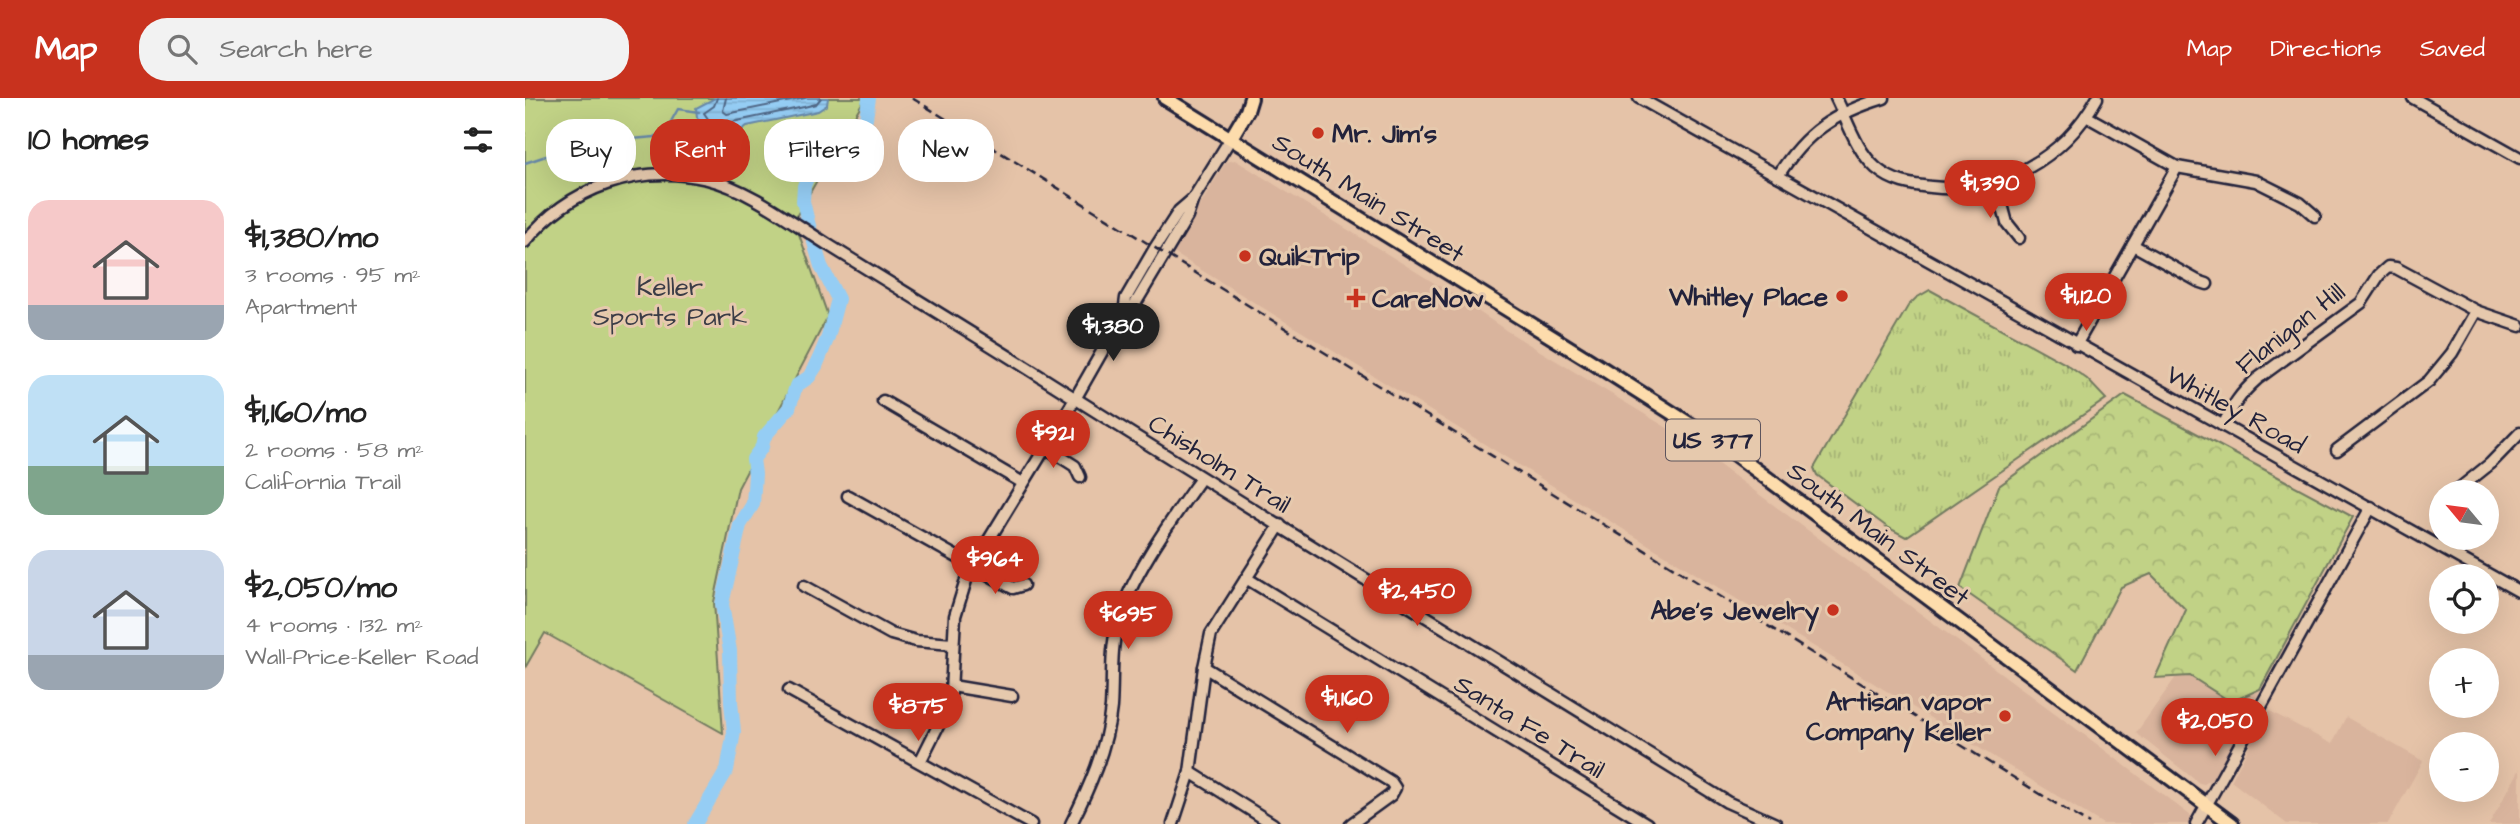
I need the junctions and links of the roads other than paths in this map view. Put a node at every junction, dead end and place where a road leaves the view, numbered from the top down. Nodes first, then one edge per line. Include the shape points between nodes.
1 (1165, 98) edge
2 (1251, 98) edge
3 (1639, 98) edge
4 (1836, 98) edge
5 (1884, 98) edge
6 (2097, 98) edge
7 (2413, 98) edge
8 (1844, 114) junction
9 (2087, 116) junction
10 (1231, 138) junction
11 (2520, 158) edge
12 (2176, 166) junction
13 (1779, 176) junction
14 (1996, 182) junction
15 (2315, 216) dead end
16 (2019, 238) dead end
17 (525, 242) edge
18 (2133, 244) junction
19 (2207, 284) dead end
20 (2476, 311) junction
21 (2520, 326) edge
22 (2076, 345) junction
23 (1075, 398) junction
24 (883, 401) dead end
25 (2223, 426) junction
26 (2520, 433) edge
27 (1045, 447) junction
28 (2337, 450) dead end
29 (1080, 477) dead end
30 (1201, 478) junction
31 (2470, 480) edge
32 (1023, 483) junction
33 (848, 496) dead end
34 (2371, 507) junction
35 (1280, 525) junction
36 (972, 566) junction
37 (1246, 578) junction
38 (1024, 584) dead end
39 (804, 586) dead end
40 (2520, 592) edge
41 (953, 644) junction
42 (1204, 667) junction
43 (952, 686) junction
44 (789, 690) dead end
45 (1012, 696) dead end
46 (920, 762) junction
47 (1191, 772) junction
48 (2206, 806) junction
49 (1031, 824) edge
50 (1071, 824) edge
51 (1173, 824) edge
52 (1273, 824) edge
53 (1351, 824) edge
54 (1647, 824) edge
55 (1776, 824) edge
56 (2196, 824) edge
57 (2232, 824) edge

1 - 10 main road, South Main Street / US 377
2 - 10 main road
3 - 13 street, Whitley Road
4 - 8 street
5 - 8 street
6 - 9 street
7 - 11 street
8 - 13 street via 1804,141
8 - 14 street via 1866,157 1901,182 1956,189
9 - 12 street
9 - 14 street via 2057,149
10 - 23 street
10 - 48 main road, South Main Street / US 377 via 1721,444
12 - 15 street via 2256,181 2300,203
12 - 18 street
13 - 22 street, Whitley Road
14 - 16 street via 2007,223
17 - 23 street, Chisholm Trail via 549,216 605,184 646,174 687,175 718,182 806,231
18 - 19 street
18 - 22 street
20 - 21 street
20 - 25 street, Flanigan Hill via 2388,267 2361,303 2242,392
20 - 28 street via 2452,353 2428,381
22 - 25 street, Whitley Road
23 - 27 street
23 - 30 street, Chisholm Trail
24 - 32 street
25 - 34 street, Whitley Road
26 - 31 street
27 - 29 street via 1075,466
27 - 32 street
30 - 35 street, Chisholm Trail
30 - 50 street via 1122,611 1113,643 1105,739
32 - 36 street
33 - 36 street
34 - 40 street, Whitley Road
34 - 48 street
35 - 37 street
35 - 55 street, Chisholm Trail via 1716,795
36 - 38 street via 1013,588
36 - 41 street via 955,616
37 - 42 street via 1211,634
37 - 54 street, Santa Fe Trail
39 - 41 street via 891,634
41 - 43 street
42 - 47 street
42 - 53 street via 1391,782 1395,788 1391,795
43 - 45 street
43 - 46 street
44 - 46 street
46 - 49 street
47 - 51 street
47 - 52 street
48 - 56 street
48 - 57 main road, South Main Street / US 377

